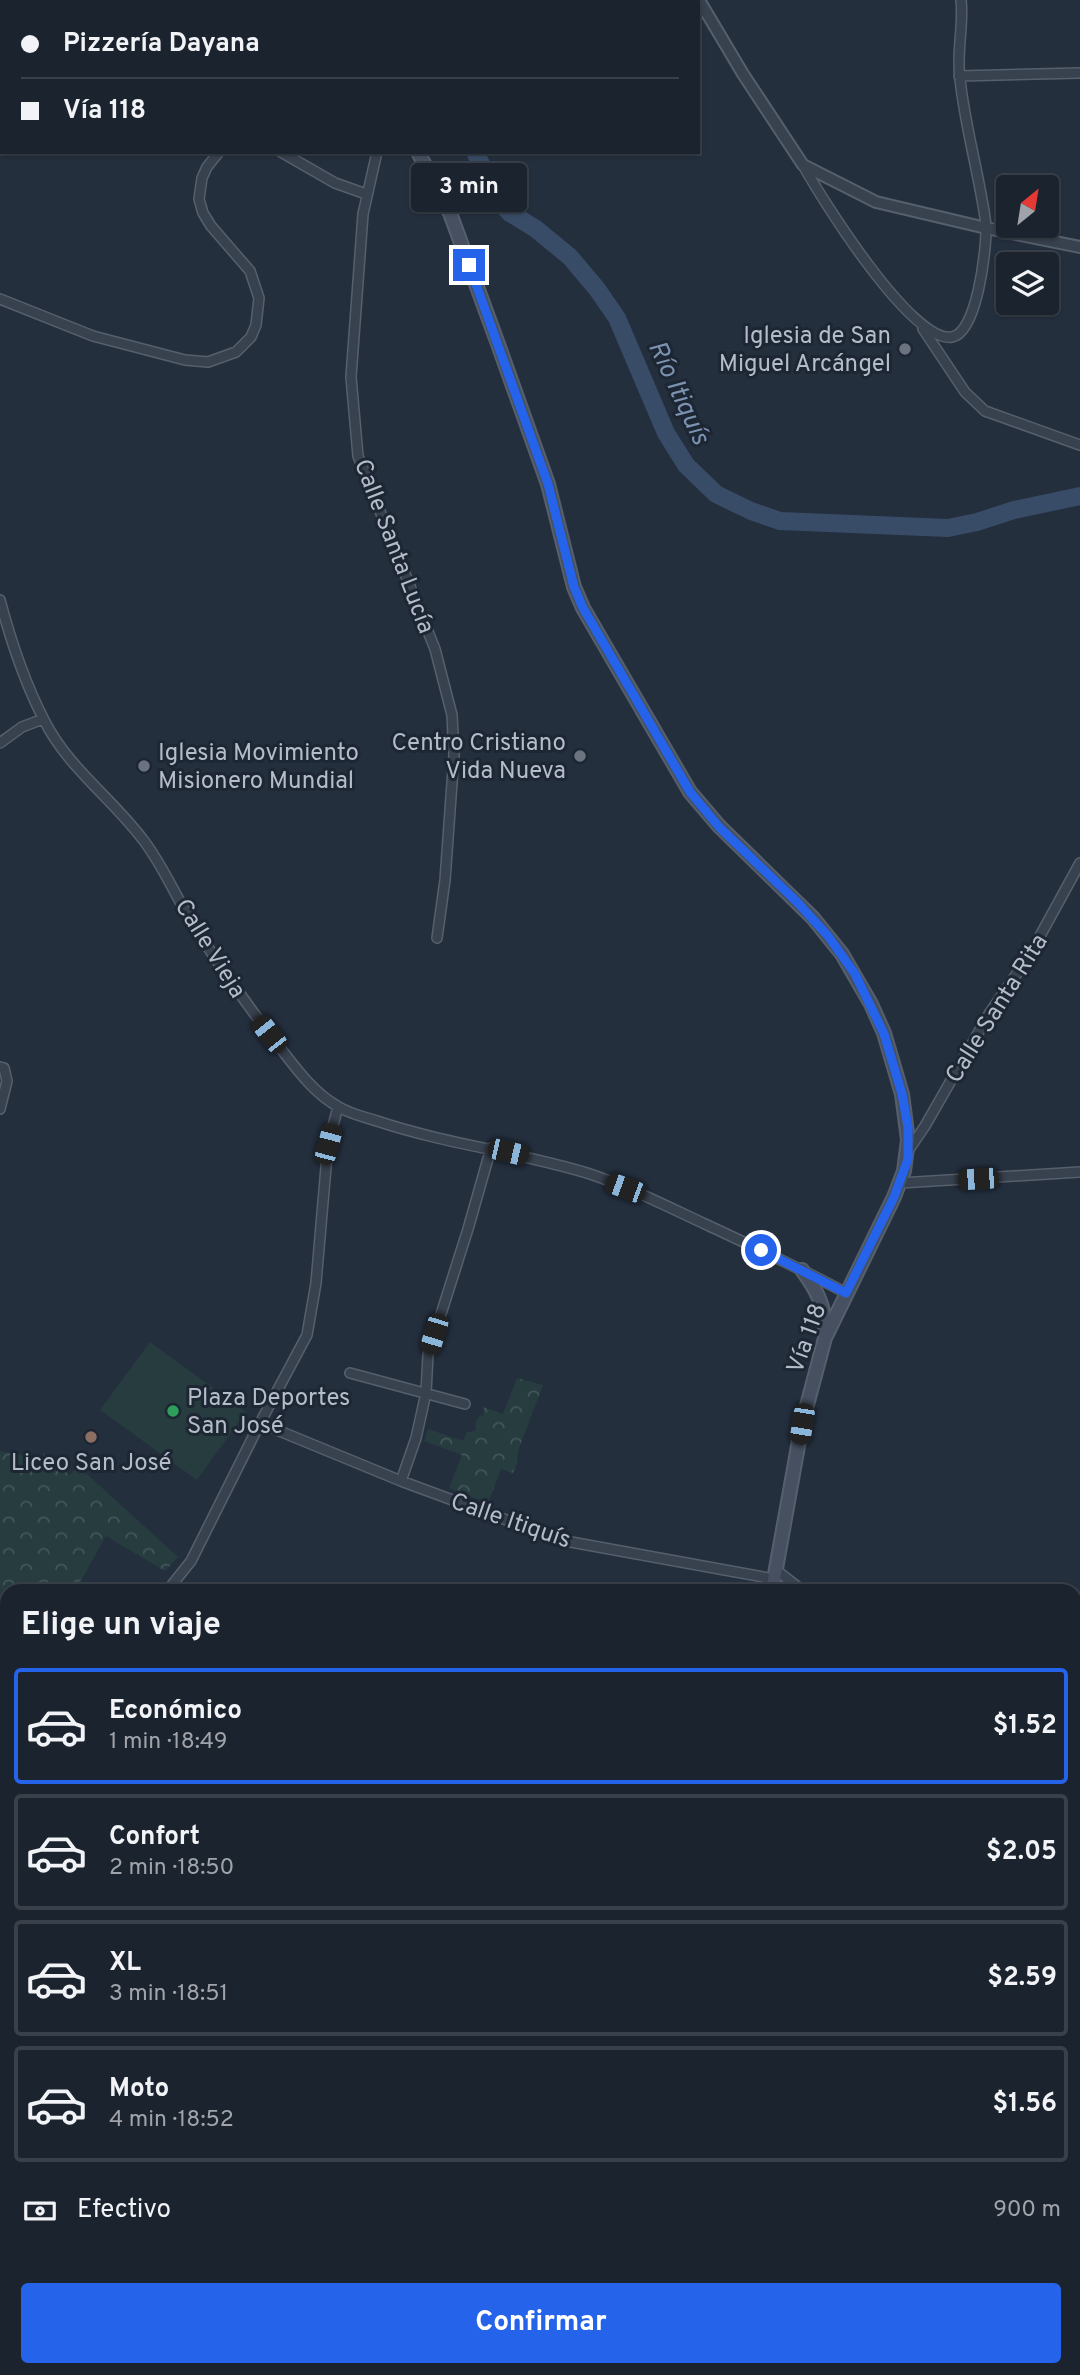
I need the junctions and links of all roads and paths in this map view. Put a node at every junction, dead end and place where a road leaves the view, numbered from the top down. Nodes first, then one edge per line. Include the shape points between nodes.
1 (961, 0) edge
2 (700, 2) edge
3 (1080, 73) edge
4 (959, 76) junction
5 (217, 154) edge
6 (284, 154) edge
7 (376, 154) edge
8 (419, 154) edge
9 (803, 164) junction
10 (366, 194) junction
11 (986, 228) junction
12 (1080, 247) edge
13 (0, 299) edge
14 (920, 324) junction
15 (1080, 445) edge
16 (0, 600) edge
17 (4, 629) edge
18 (43, 719) junction
19 (0, 744) edge
20 (1080, 863) edge
21 (437, 938) dead end
22 (2, 1068) edge
23 (338, 1107) junction
24 (0, 1109) edge
25 (491, 1148) junction
26 (908, 1151) junction
27 (1080, 1172) edge
28 (900, 1184) junction
29 (802, 1270) junction
30 (846, 1293) junction
31 (825, 1338) junction
32 (350, 1374) dead end
33 (426, 1393) junction
34 (465, 1404) dead end
35 (260, 1423) junction
36 (401, 1481) junction
37 (774, 1580) edge
38 (173, 1584) edge

1 - 4 street
2 - 9 street
3 - 4 street
4 - 11 street
5 - 13 street via 202,178 199,199 203,213 250,271 259,298 251,337 236,352 208,362 185,360 93,336
6 - 10 street via 335,183
7 - 10 street, Calle Santa Lucía
8 - 26 main road, Vía 118 via 450,213 498,344 548,484 583,608 690,792 719,827 813,918 855,974 894,1062 908,1127
9 - 11 street via 876,201
9 - 14 street via 868,266
10 - 21 street, Calle Santa Lucía via 351,377 356,444 435,649 452,715 453,768
11 - 12 street
11 - 14 street via 975,304 965,326 951,337
14 - 15 street via 985,411
16 - 17 street, Calle Vieja
17 - 18 street, Calle Vieja
18 - 19 street via 22,727
18 - 23 street, Calle Vieja via 69,760 145,842 190,920 254,1015 298,1071
20 - 26 street, Calle Santa Rita via 1029,956
22 - 24 street via 7,1081
23 - 25 street, Calle Vieja via 404,1130
23 - 35 street via 328,1144 307,1335
25 - 29 street, Calle Vieja via 625,1188
25 - 33 street via 428,1354
26 - 28 main road, Vía 118
27 - 28 street
28 - 30 main road, Vía 118
29 - 30 street, Calle Vieja
29 - 31 main road via 822,1303
30 - 31 main road, Vía 118
31 - 37 main road, Vía 118 via 802,1424
32 - 33 street
33 - 34 street
33 - 36 street
35 - 36 street, Calle Itiquís
35 - 38 street via 191,1561
36 - 37 street, Calle Itiquís via 571,1542

